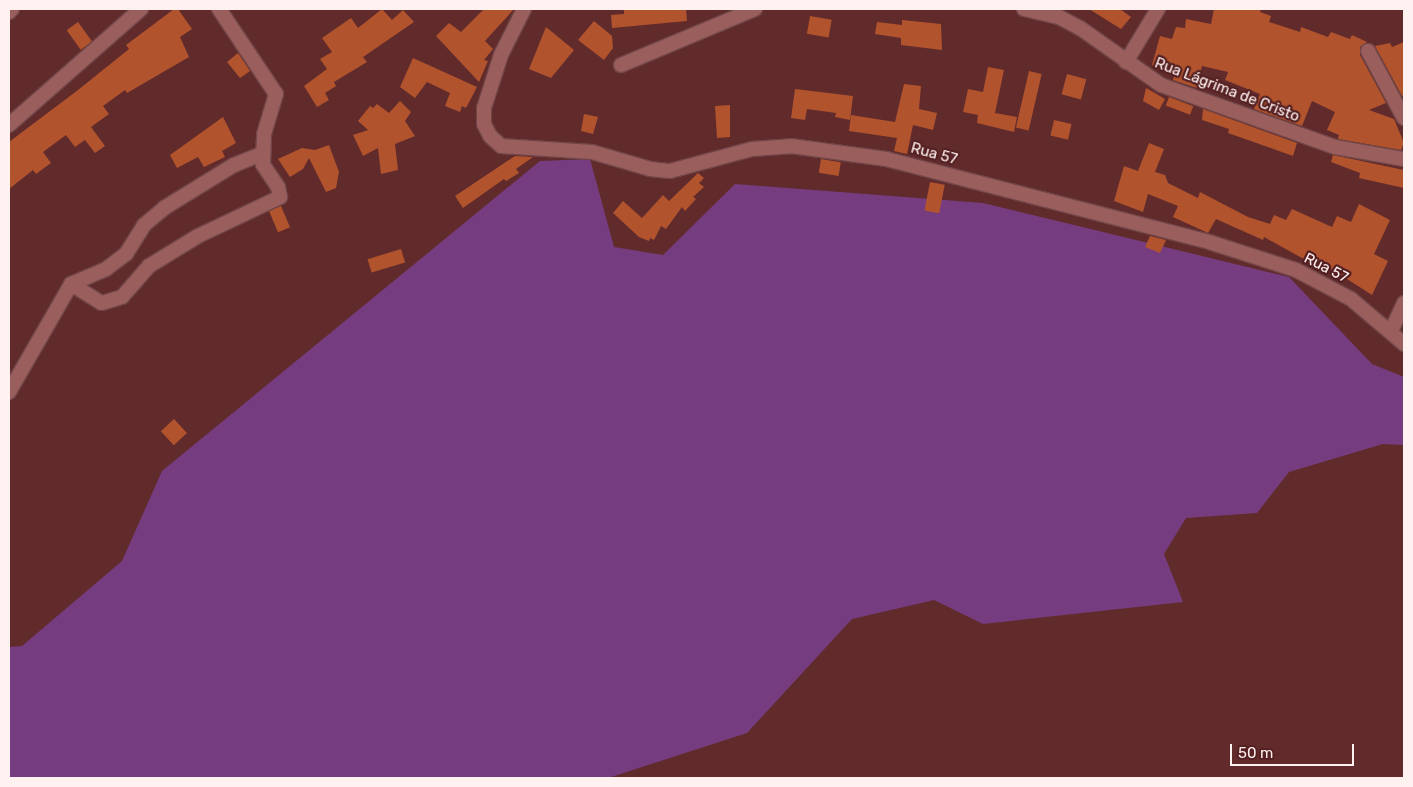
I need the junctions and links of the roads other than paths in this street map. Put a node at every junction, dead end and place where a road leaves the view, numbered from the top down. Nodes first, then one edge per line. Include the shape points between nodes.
1 (12, 9) edge
2 (141, 9) edge
3 (219, 9) edge
4 (524, 9) edge
5 (754, 9) edge
6 (1024, 9) edge
7 (1158, 9) edge
8 (9, 12) edge
9 (1368, 50) dead end
10 (1126, 62) junction
11 (620, 65) dead end
12 (1404, 118) edge
13 (9, 125) edge
14 (263, 153) junction
15 (1404, 159) edge
16 (71, 284) junction
17 (1404, 302) edge
18 (1391, 331) junction
19 (1404, 344) edge
20 (9, 392) edge

1 - 8 street
2 - 13 street
3 - 14 street via 276,94 264,134
4 - 18 street, Rua 57 via 492,80 484,108 484,124 490,136 501,146 592,152 650,169 670,171 752,149 791,146 886,158 1208,242 1296,270 1335,289
5 - 11 street
6 - 10 street, Rua Lágrima de Cristo via 1066,21
7 - 10 street
9 - 12 street
10 - 15 street, Rua Lágrima de Cristo via 1161,85 1334,147
14 - 16 street via 234,165 164,208 144,225 126,254 106,268
14 - 16 street via 263,165 278,187 280,197 270,204 198,236 149,266 122,297 102,303
16 - 20 street
17 - 18 street
18 - 19 street, Rua 57

